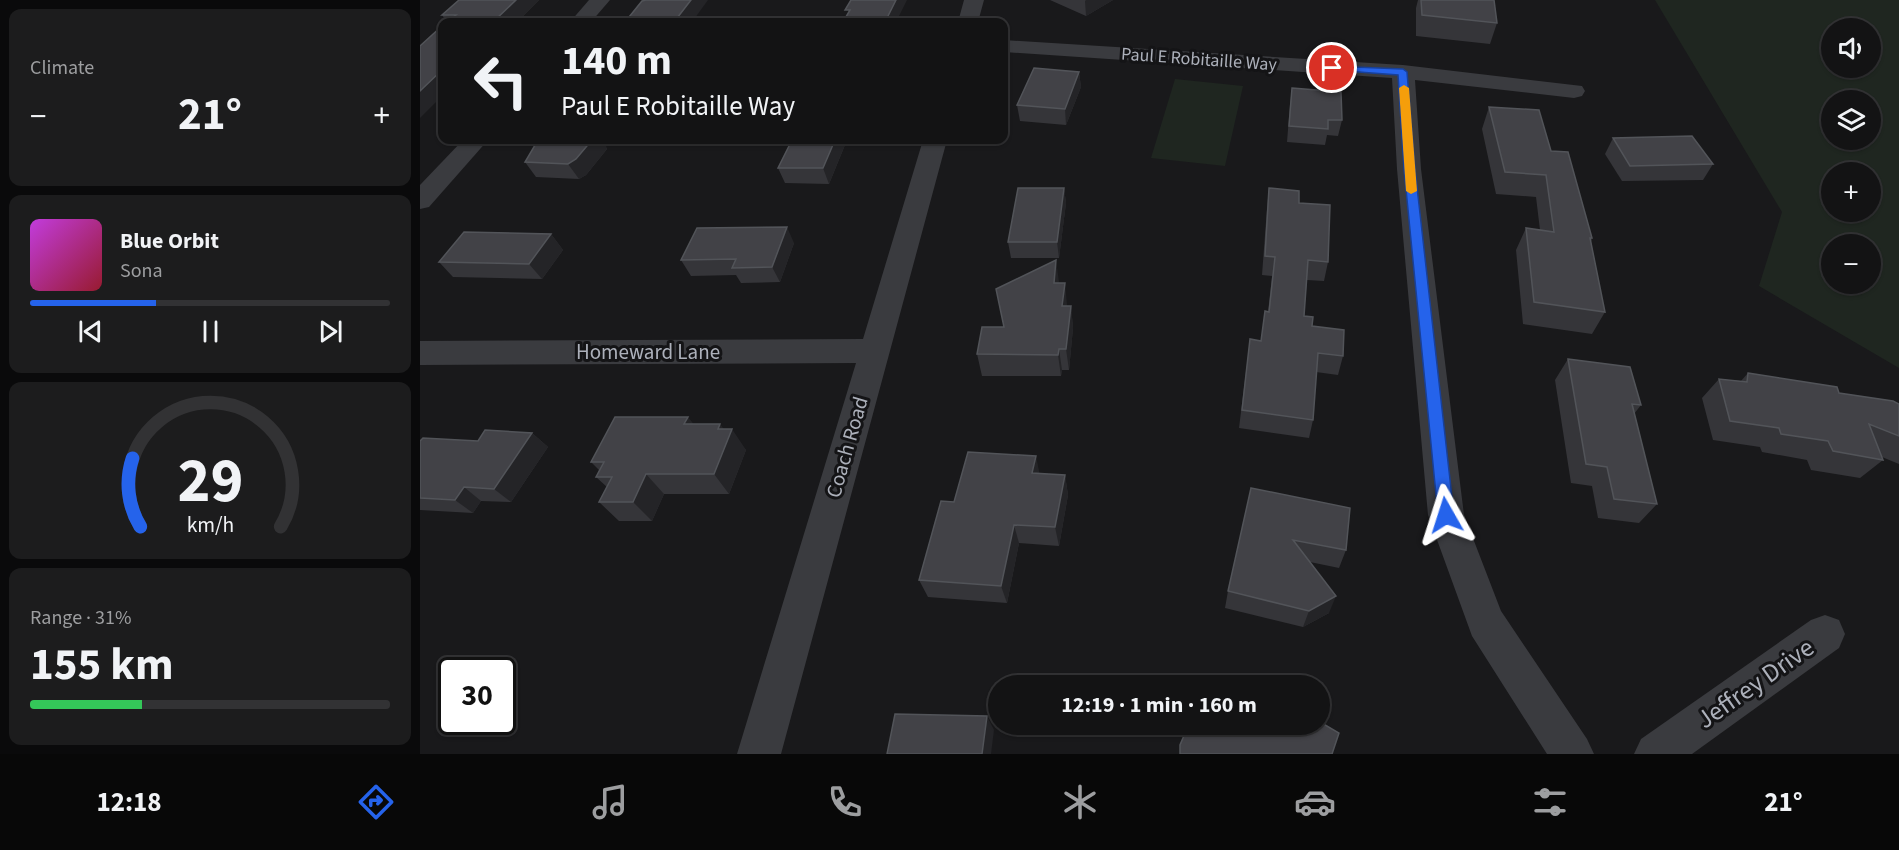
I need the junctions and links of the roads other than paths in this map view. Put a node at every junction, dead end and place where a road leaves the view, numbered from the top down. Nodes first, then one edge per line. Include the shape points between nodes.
1 (600, 0) edge
2 (974, 0) edge
3 (584, 18) edge
4 (969, 18) edge
5 (1008, 46) edge
6 (1403, 72) junction
7 (1574, 92) dead end
8 (472, 144) edge
9 (934, 144) edge
10 (420, 201) edge
11 (875, 351) junction
12 (420, 353) edge
13 (1825, 634) dead end
14 (759, 754) edge
15 (1572, 754) edge
16 (1656, 754) edge

1 - 3 street
2 - 4 street
5 - 6 street, Paul E Robitaille Way
6 - 7 street, Paul E Robitaille Way
6 - 15 street via 1409,169 1446,515 1486,623
8 - 10 street
9 - 11 street, Coach Road
11 - 12 street, Homeward Lane
11 - 14 street, Coach Road
13 - 16 street, Jeffrey Drive

